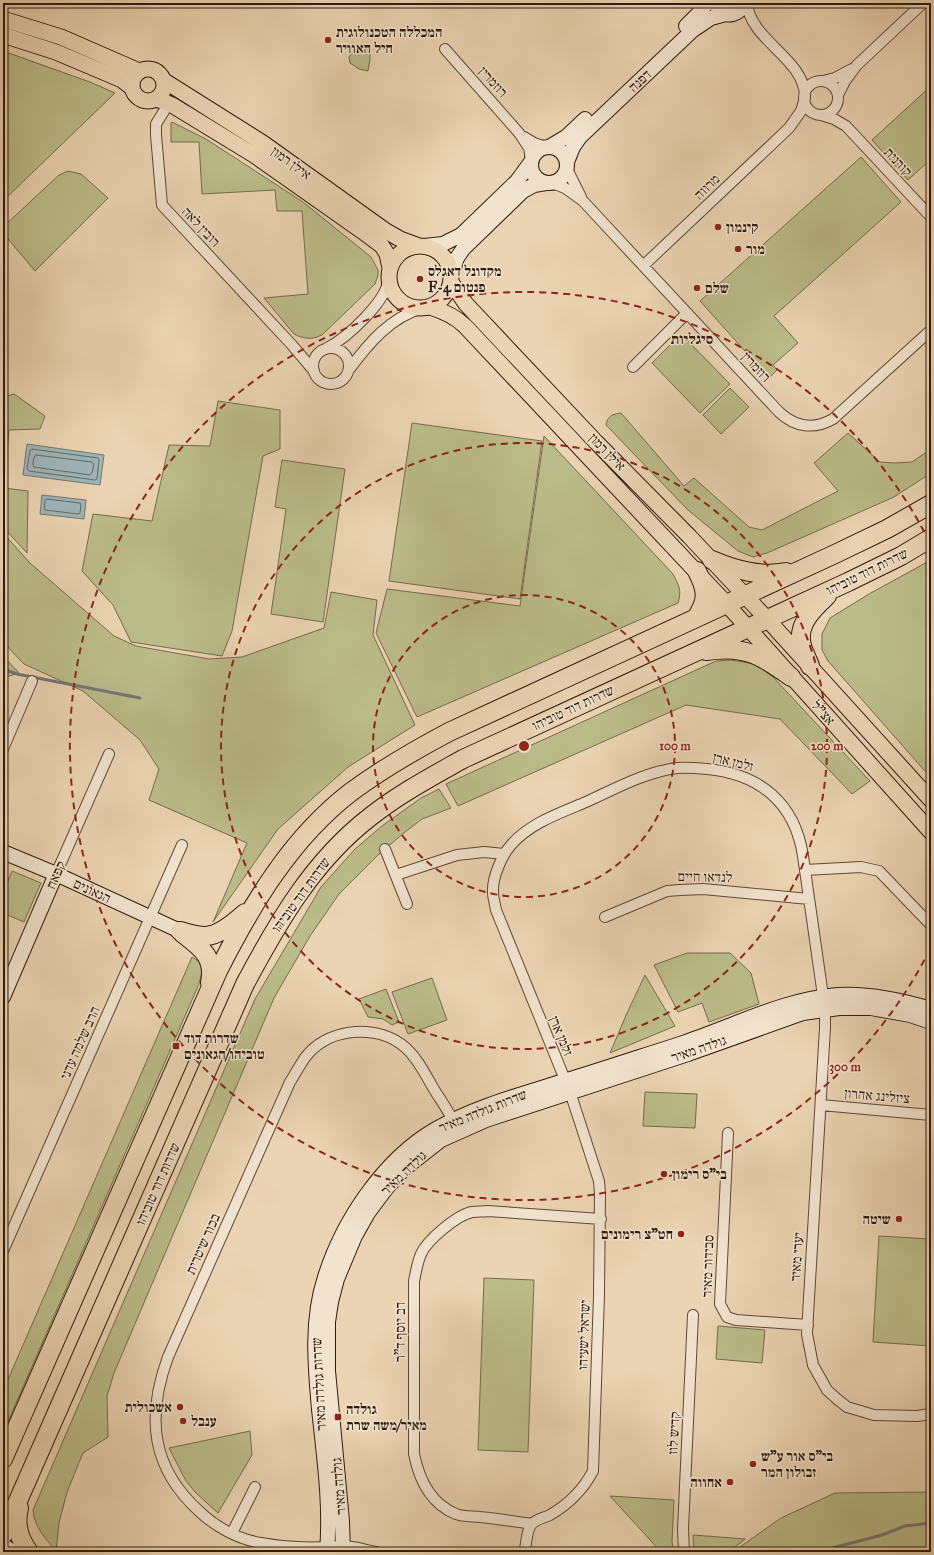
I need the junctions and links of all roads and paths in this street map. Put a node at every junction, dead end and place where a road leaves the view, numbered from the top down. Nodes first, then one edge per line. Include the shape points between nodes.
1 (707, 3) edge
2 (712, 3) edge
3 (746, 3) edge
4 (923, 3) edge
5 (727, 14) junction
6 (3, 19) edge
7 (756, 26) junction
8 (3, 35) edge
9 (445, 50) dead end
10 (857, 65) junction
11 (795, 70) junction
12 (139, 71) junction
13 (163, 80) junction
14 (820, 81) junction
15 (131, 87) junction
16 (805, 97) junction
17 (838, 98) junction
18 (163, 101) junction
19 (819, 114) junction
20 (846, 126) junction
21 (789, 128) junction
22 (519, 133) junction
23 (547, 147) junction
24 (531, 161) junction
25 (567, 165) junction
26 (549, 183) junction
27 (583, 201) junction
28 (931, 217) edge
29 (422, 246) junction
30 (643, 266) junction
31 (390, 273) junction
32 (451, 279) junction
33 (427, 307) junction
34 (687, 313) junction
35 (931, 330) edge
36 (292, 345) junction
37 (324, 349) junction
38 (633, 367) dead end
39 (314, 371) junction
40 (348, 371) junction
41 (931, 504) edge
42 (931, 538) edge
43 (712, 560) junction
44 (807, 567) junction
45 (697, 571) junction
46 (834, 589) junction
47 (744, 595) junction
48 (726, 604) junction
49 (696, 618) junction
50 (768, 619) junction
51 (748, 628) junction
52 (691, 654) junction
53 (810, 666) junction
54 (791, 677) junction
55 (32, 681) dead end
56 (3, 749) edge
57 (109, 754) dead end
58 (931, 800) edge
59 (931, 832) edge
60 (182, 845) dead end
61 (385, 849) dead end
62 (3, 852) edge
63 (504, 854) junction
64 (806, 870) junction
65 (56, 874) junction
66 (396, 875) junction
67 (809, 899) junction
68 (407, 904) dead end
69 (253, 906) junction
70 (150, 917) junction
71 (605, 917) dead end
72 (931, 924) edge
73 (180, 931) junction
74 (209, 991) junction
75 (3, 997) edge
76 (824, 1003) junction
77 (931, 1009) edge
78 (931, 1022) edge
79 (567, 1087) junction
80 (821, 1105) junction
81 (931, 1115) edge
82 (455, 1126) junction
83 (728, 1133) dead end
84 (600, 1219) junction
85 (6, 1235) edge
86 (3, 1251) edge
87 (693, 1315) dead end
88 (808, 1325) junction
89 (931, 1414) edge
90 (3, 1459) edge
91 (255, 1487) dead end
92 (23, 1489) junction
93 (532, 1524) junction
94 (232, 1533) junction
95 (3, 1535) edge
96 (3, 1546) edge
97 (343, 1549) edge
98 (328, 1550) edge
99 (14, 1552) edge
100 (29, 1552) edge
101 (376, 1552) edge
102 (524, 1552) edge
103 (684, 1552) edge

1 - 23 street, דפנה via 568,135
2 - 5 street via 718,11
3 - 5 street, דפנה via 740,11
3 - 7 street
4 - 10 street
5 - 7 street via 739,16
5 - 25 street, דפנה via 711,18 693,30 580,137 573,147
6 - 12 main road via 61,37
7 - 11 street
8 - 15 main road via 77,60 122,80
9 - 22 street, רוזמרין
10 - 14 street via 838,77
10 - 17 street via 845,81
11 - 14 street
11 - 16 street
12 - 13 main road via 153,70 161,75
12 - 15 main road via 133,78
13 - 18 main road
13 - 29 main road, אילן רמון via 263,143 386,231
14 - 16 street via 809,86
14 - 17 street via 831,84
15 - 18 main road via 136,97 141,100
16 - 19 street via 808,108
16 - 21 street, מרווה via 801,111
17 - 19 street via 832,112
17 - 20 street, קורנית via 840,114
18 - 31 main road, אילן רמון via 254,156 382,246 387,254
18 - 36 street, רובין לאה via 156,124 162,205
19 - 20 street, קורנית
19 - 21 street, מרווה via 806,117
20 - 28 street, קורנית
21 - 30 street, מרווה
22 - 23 street, רוזמרין via 534,143
22 - 24 street, רוזמרין via 529,148
23 - 24 street via 537,151
23 - 25 street via 560,150
24 - 26 street via 534,176
24 - 29 street via 517,181 461,235 443,244
25 - 26 street via 561,179
25 - 27 street, רוזמרין
26 - 27 street, רוזמרין via 564,188
26 - 32 street via 534,185 523,191 465,246 457,258
27 - 30 street, רוזמרין
29 - 31 main road via 401,252 395,259
29 - 32 main road via 434,249 442,255 448,262
30 - 34 street, רוזמרין
31 - 33 main road via 392,291 398,299 409,307
31 - 37 street via 387,288 377,304 346,335
32 - 33 main road via 446,295 439,302
32 - 43 main road, אילן רמון via 460,296 472,310
33 - 40 street via 404,315 388,325
33 - 45 main road, אילן רמון via 449,314 465,326
34 - 35 street, רוזמרין via 779,412 790,421 809,426 827,422 838,415
34 - 38 street
36 - 37 street, רובין לאה via 307,352
36 - 39 street, רובין לאה
37 - 39 street via 315,358
37 - 40 street via 334,348 344,353 348,360
39 - 40 street via 321,381 332,384 342,380
41 - 44 highway via 887,529
42 - 46 highway, שדרות דוד טוביהו via 902,556
43 - 44 highway via 744,572 766,574
43 - 47 main road, אילן רמון
44 - 47 highway
45 - 48 main road, אילן רמון
45 - 49 highway via 704,586 705,597
46 - 50 highway, שדרות דוד טוביהו
46 - 53 highway via 804,622 802,645
47 - 48 highway
47 - 50 main road, אילן רמון
48 - 49 highway
48 - 51 main road, אילן רמון
49 - 69 highway via 410,752 350,793 321,819 290,851
50 - 51 highway, שדרות דוד טוביהו
50 - 53 main road, אצ"ל
51 - 52 highway, שדרות דוד טוביהו
51 - 54 main road, אצ"ל
52 - 54 highway via 718,649 756,654
52 - 92 highway, שדרות דוד טוביהו via 463,759 426,779 369,817 314,871 279,922 246,984
53 - 58 main road, אצ"ל
54 - 59 main road, אצ"ל
55 - 56 street
57 - 65 street, קפאח
60 - 70 street, הרב שלמה עדני
61 - 66 street
62 - 65 street, הגאונים
63 - 64 street, זלמן ארן via 520,835 545,820 637,779 677,768 715,769 739,774 757,782 783,807 795,824
63 - 66 street via 484,852 457,855
63 - 79 street, זלמן ארן via 496,872 492,891 496,910
64 - 67 street, זלמן ארן
64 - 72 street via 861,867 879,871
65 - 70 street, הגאונים
65 - 75 street, קפאח
66 - 68 street
67 - 71 street, לנדאו חיים via 703,889 667,891
67 - 76 street, זלמן ארן
69 - 73 highway via 230,926 215,934 205,936
69 - 74 highway
70 - 73 street, הגאונים
70 - 85 street, הרב שלמה עדני
73 - 74 highway via 208,957 212,975
74 - 90 highway
76 - 77 street, שדרות גולדה מאיר via 838,996 872,996
76 - 78 street via 839,1008 871,1008 910,1015
76 - 79 street, שדרות גולדה מאיר via 800,1001
76 - 80 street, יערי מאיר
79 - 82 street, שדרות גולדה מאיר via 482,1108
79 - 84 street, ישראל ישעיהו via 598,1181
80 - 81 street, ציזלינג אהרון
80 - 88 street, יערי מאיר
82 - 94 street, בכור שיטרית via 418,1061 390,1038 376,1033 348,1032 332,1037 308,1054 290,1082 168,1357 158,1390 156,1434 165,1468 184,1497 209,1520
82 - 97 street, גולדה מאיר via 404,1169 385,1190 355,1236 337,1279 328,1322 328,1371
82 - 98 street, שדרות גולדה מאיר via 435,1129 396,1160 376,1182 346,1226 325,1275 316,1321 316,1372 328,1496
83 - 88 street, סבידור מאיר via 720,1304 727,1317 736,1320
84 - 93 street, ישראל ישעיהו via 593,1470 576,1496
84 - 93 street, דב יוסף ד"ר via 472,1212 456,1219 424,1248 416,1269 414,1454 423,1484 445,1508 457,1515
85 - 86 street, הרב שלמה עדני
87 - 103 street, קדיש לוז
88 - 89 street, יערי מאיר via 812,1365 827,1390 847,1407 874,1415
91 - 94 street
92 - 95 highway, שדרות דוד טוביהו
92 - 100 highway via 17,1527
93 - 102 street
94 - 98 street, בכור שיטרית via 260,1543
96 - 99 street
97 - 98 street, בכור שיטרית
97 - 101 street, בכור שיטרית

